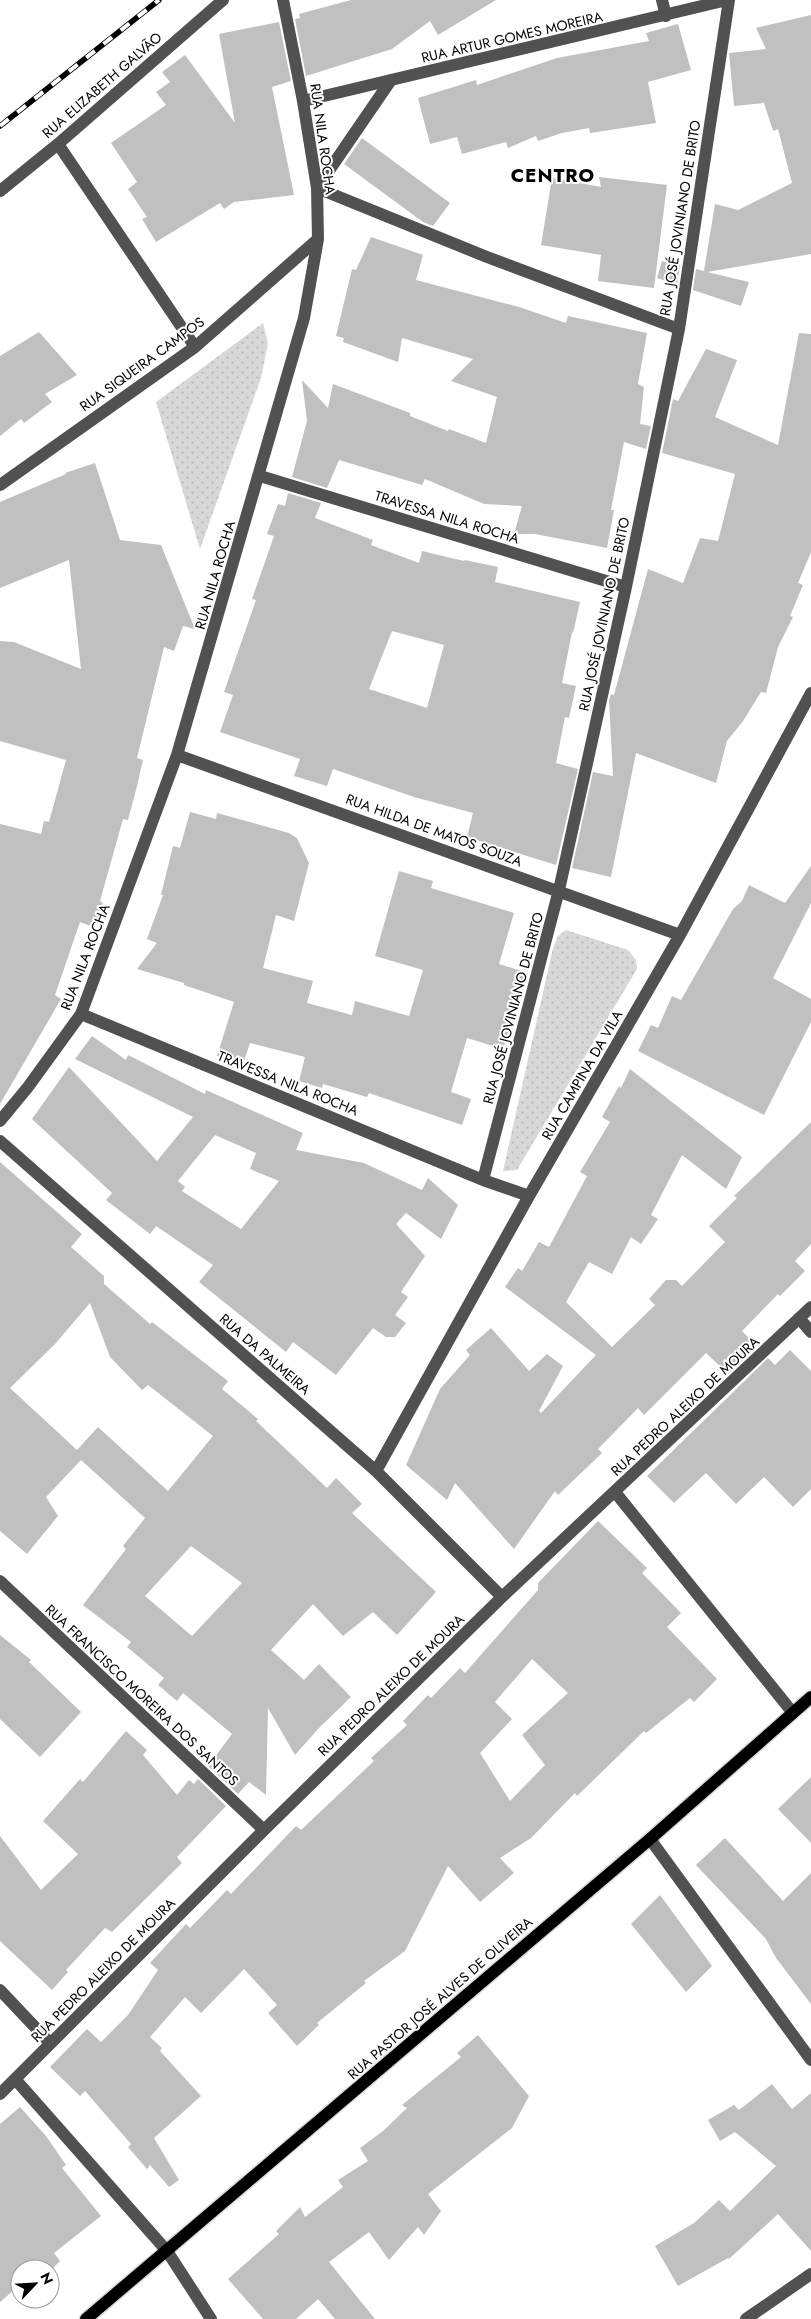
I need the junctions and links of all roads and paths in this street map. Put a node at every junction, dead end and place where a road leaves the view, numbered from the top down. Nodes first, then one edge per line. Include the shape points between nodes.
1 (223, 0) edge
2 (283, 0) edge
3 (662, 0) edge
4 (728, 0) edge
5 (666, 16) junction
6 (391, 80) junction
7 (303, 101) junction
8 (58, 144) junction
9 (317, 188) junction
10 (0, 191) edge
11 (318, 239) junction
12 (679, 329) junction
13 (195, 347) junction
14 (260, 476) junction
15 (0, 485) edge
16 (626, 587) junction
17 (811, 693) edge
18 (178, 755) junction
19 (559, 890) junction
20 (680, 935) junction
21 (81, 1014) junction
22 (0, 1121) edge
23 (0, 1141) edge
24 (484, 1180) junction
25 (529, 1196) junction
26 (811, 1306) edge
27 (799, 1318) junction
28 (811, 1332) edge
29 (376, 1471) junction
30 (616, 1492) junction
31 (0, 1581) edge
32 (502, 1597) junction
33 (811, 1697) edge
34 (793, 1713) junction
35 (264, 1830) junction
36 (650, 1839) junction
37 (0, 1990) edge
38 (50, 2043) junction
39 (811, 2060) edge
40 (14, 2079) junction
41 (0, 2094) edge
42 (167, 2251) junction
43 (811, 2274) edge
44 (86, 2319) edge
45 (211, 2319) edge
46 (746, 2319) edge

1 - 8 street, RUA ELIZABETH GALVÃO
2 - 7 street, RUA NILA ROCHA
3 - 5 street
4 - 5 street, RUA ARTUR GOMES MOREIRA
4 - 12 street, RUA JOSÉ JOVINIANO DE BRITO
5 - 6 street, RUA ARTUR GOMES MOREIRA
6 - 7 street, RUA ARTUR GOMES MOREIRA
6 - 9 street
7 - 9 street, RUA NILA ROCHA
8 - 10 street, RUA ELIZABETH GALVÃO
8 - 13 street
9 - 11 street, RUA NILA ROCHA
9 - 12 street via 487,257
11 - 13 street, RUA SIQUEIRA CAMPOS
11 - 14 street, RUA NILA ROCHA via 304,318
12 - 16 street, RUA JOSÉ JOVINIANO DE BRITO
13 - 15 street, RUA SIQUEIRA CAMPOS
14 - 16 street, TRAVESSA NILA ROCHA
14 - 18 street, RUA NILA ROCHA
16 - 19 street, RUA JOSÉ JOVINIANO DE BRITO
17 - 20 street, RUA CAMPINA DA VILA
18 - 19 street, RUA HILDA DE MATOS SOUZA
18 - 21 street, RUA NILA ROCHA
19 - 20 street, RUA HILDA DE MATOS SOUZA
19 - 24 street, RUA JOSÉ JOVINIANO DE BRITO
20 - 25 street, RUA CAMPINA DA VILA
21 - 22 street, RUA NILA ROCHA
21 - 24 street, TRAVESSA NILA ROCHA
23 - 29 street, RUA DA PALMEIRA
24 - 25 street
25 - 29 street, RUA CAMPINA DA VILA
26 - 27 street, RUA PEDRO ALEIXO DE MOURA
27 - 28 street
27 - 30 street, RUA PEDRO ALEIXO DE MOURA
29 - 32 street, RUA DA PALMEIRA
30 - 32 street, RUA PEDRO ALEIXO DE MOURA
30 - 34 street
31 - 35 street, RUA FRANCISCO MOREIRA DOS SANTOS
32 - 35 street, RUA PEDRO ALEIXO DE MOURA
33 - 34 main road, RUA PASTOR JOSÉ ALVES DE OLIVEIRA
34 - 36 main road, RUA PASTOR JOSÉ ALVES DE OLIVEIRA
35 - 38 street, RUA PEDRO ALEIXO DE MOURA
36 - 39 street
36 - 42 main road, RUA PASTOR JOSÉ ALVES DE OLIVEIRA
37 - 38 street
38 - 40 street, RUA PEDRO ALEIXO DE MOURA
40 - 41 street, RUA PEDRO ALEIXO DE MOURA
40 - 42 street
42 - 44 main road, RUA PASTOR JOSÉ ALVES DE OLIVEIRA
42 - 45 street
43 - 46 street

